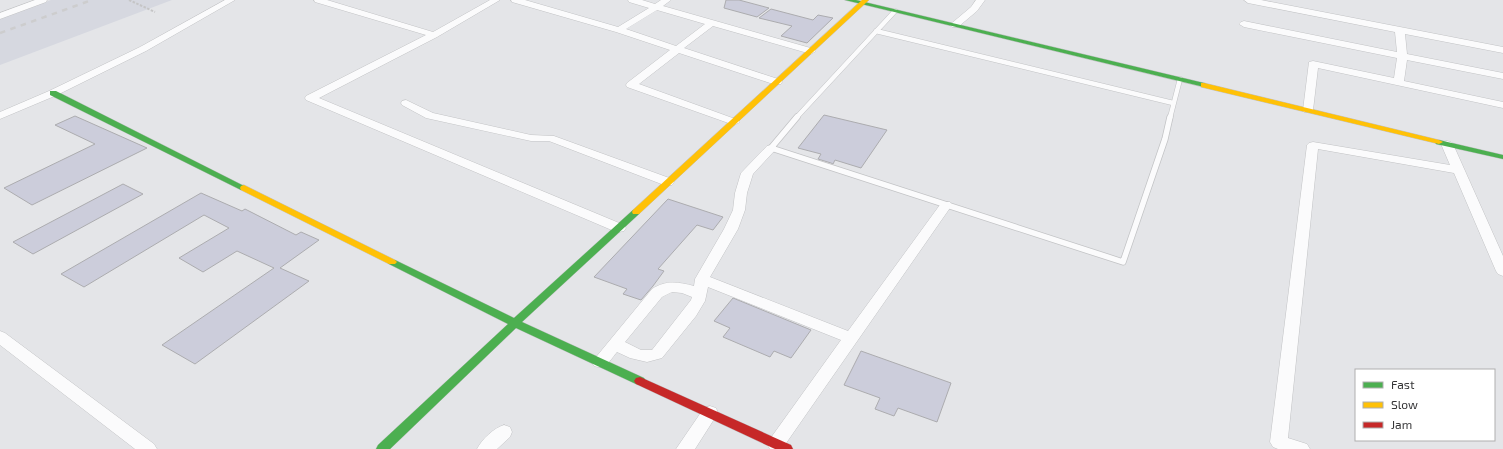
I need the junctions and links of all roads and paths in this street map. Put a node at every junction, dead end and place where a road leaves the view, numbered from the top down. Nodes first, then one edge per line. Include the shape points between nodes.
1 (43, 0) edge
2 (129, 0) edge
3 (231, 0) edge
4 (318, 0) edge
5 (496, 0) edge
6 (515, 0) edge
7 (632, 0) edge
8 (667, 0) edge
9 (848, 0) edge
10 (981, 0) edge
11 (1248, 0) edge
12 (864, 2) edge
13 (656, 7) junction
14 (895, 11) junction
15 (154, 12) dead end
16 (0, 16) edge
17 (711, 23) junction
18 (1244, 24) dead end
19 (955, 26) junction
20 (619, 30) junction
21 (1400, 30) junction
22 (876, 31) junction
23 (434, 35) junction
24 (677, 49) junction
25 (1501, 49) edge
26 (811, 51) junction
27 (1402, 56) junction
28 (1503, 59) edge
29 (1503, 76) edge
30 (1180, 79) junction
31 (777, 82) junction
32 (1399, 83) junction
33 (53, 93) junction
34 (406, 103) dead end
35 (1173, 103) junction
36 (1503, 105) edge
37 (1308, 110) junction
38 (0, 116) edge
39 (734, 122) junction
40 (1447, 144) junction
41 (771, 148) junction
42 (1503, 157) edge
43 (1459, 170) junction
44 (668, 182) junction
45 (946, 206) junction
46 (619, 228) junction
47 (1496, 242) edge
48 (1503, 271) edge
49 (702, 279) junction
50 (699, 294) junction
51 (515, 323) junction
52 (0, 337) edge
53 (851, 338) junction
54 (615, 344) junction
55 (600, 362) junction
56 (710, 413) junction
57 (504, 432) dead end
58 (781, 446) edge
59 (148, 449) edge
60 (382, 449) edge
61 (486, 449) edge
62 (685, 449) edge
63 (1301, 449) edge

1 - 16 street
2 - 15 path
3 - 33 street via 143,49
4 - 23 street
5 - 23 street
6 - 20 street
7 - 13 street
8 - 13 street
9 - 12 street
10 - 19 street
11 - 21 street
12 - 14 street
12 - 26 street
13 - 17 street
13 - 20 street
14 - 19 street
14 - 22 lane
17 - 24 street
17 - 26 street
18 - 27 street
19 - 30 street
20 - 24 street
21 - 25 street
21 - 27 street
22 - 35 lane
22 - 41 lane
23 - 46 street via 310,98
24 - 31 street
24 - 39 street via 631,85
25 - 28 street
26 - 31 street
27 - 29 street
27 - 32 street
30 - 35 lane
30 - 37 street
31 - 39 street
32 - 36 street
32 - 37 street via 1313,64
33 - 38 street
33 - 51 street
34 - 44 street via 430,116 531,138 550,138
35 - 45 lane via 1165,139 1123,262
37 - 40 street
39 - 44 street
40 - 42 street
40 - 43 street
41 - 45 lane
41 - 49 street via 748,173 741,193 739,210 731,229
43 - 47 street
43 - 63 street via 1313,145 1279,442
44 - 46 street
45 - 53 street
46 - 51 street
47 - 48 street
49 - 50 street
49 - 53 street
50 - 54 street via 682,287 663,288
50 - 54 street via 691,312 657,354 644,356
51 - 55 street
51 - 60 street
52 - 59 street
53 - 58 street
54 - 55 street
55 - 56 street
56 - 58 street
56 - 62 street
57 - 61 street

